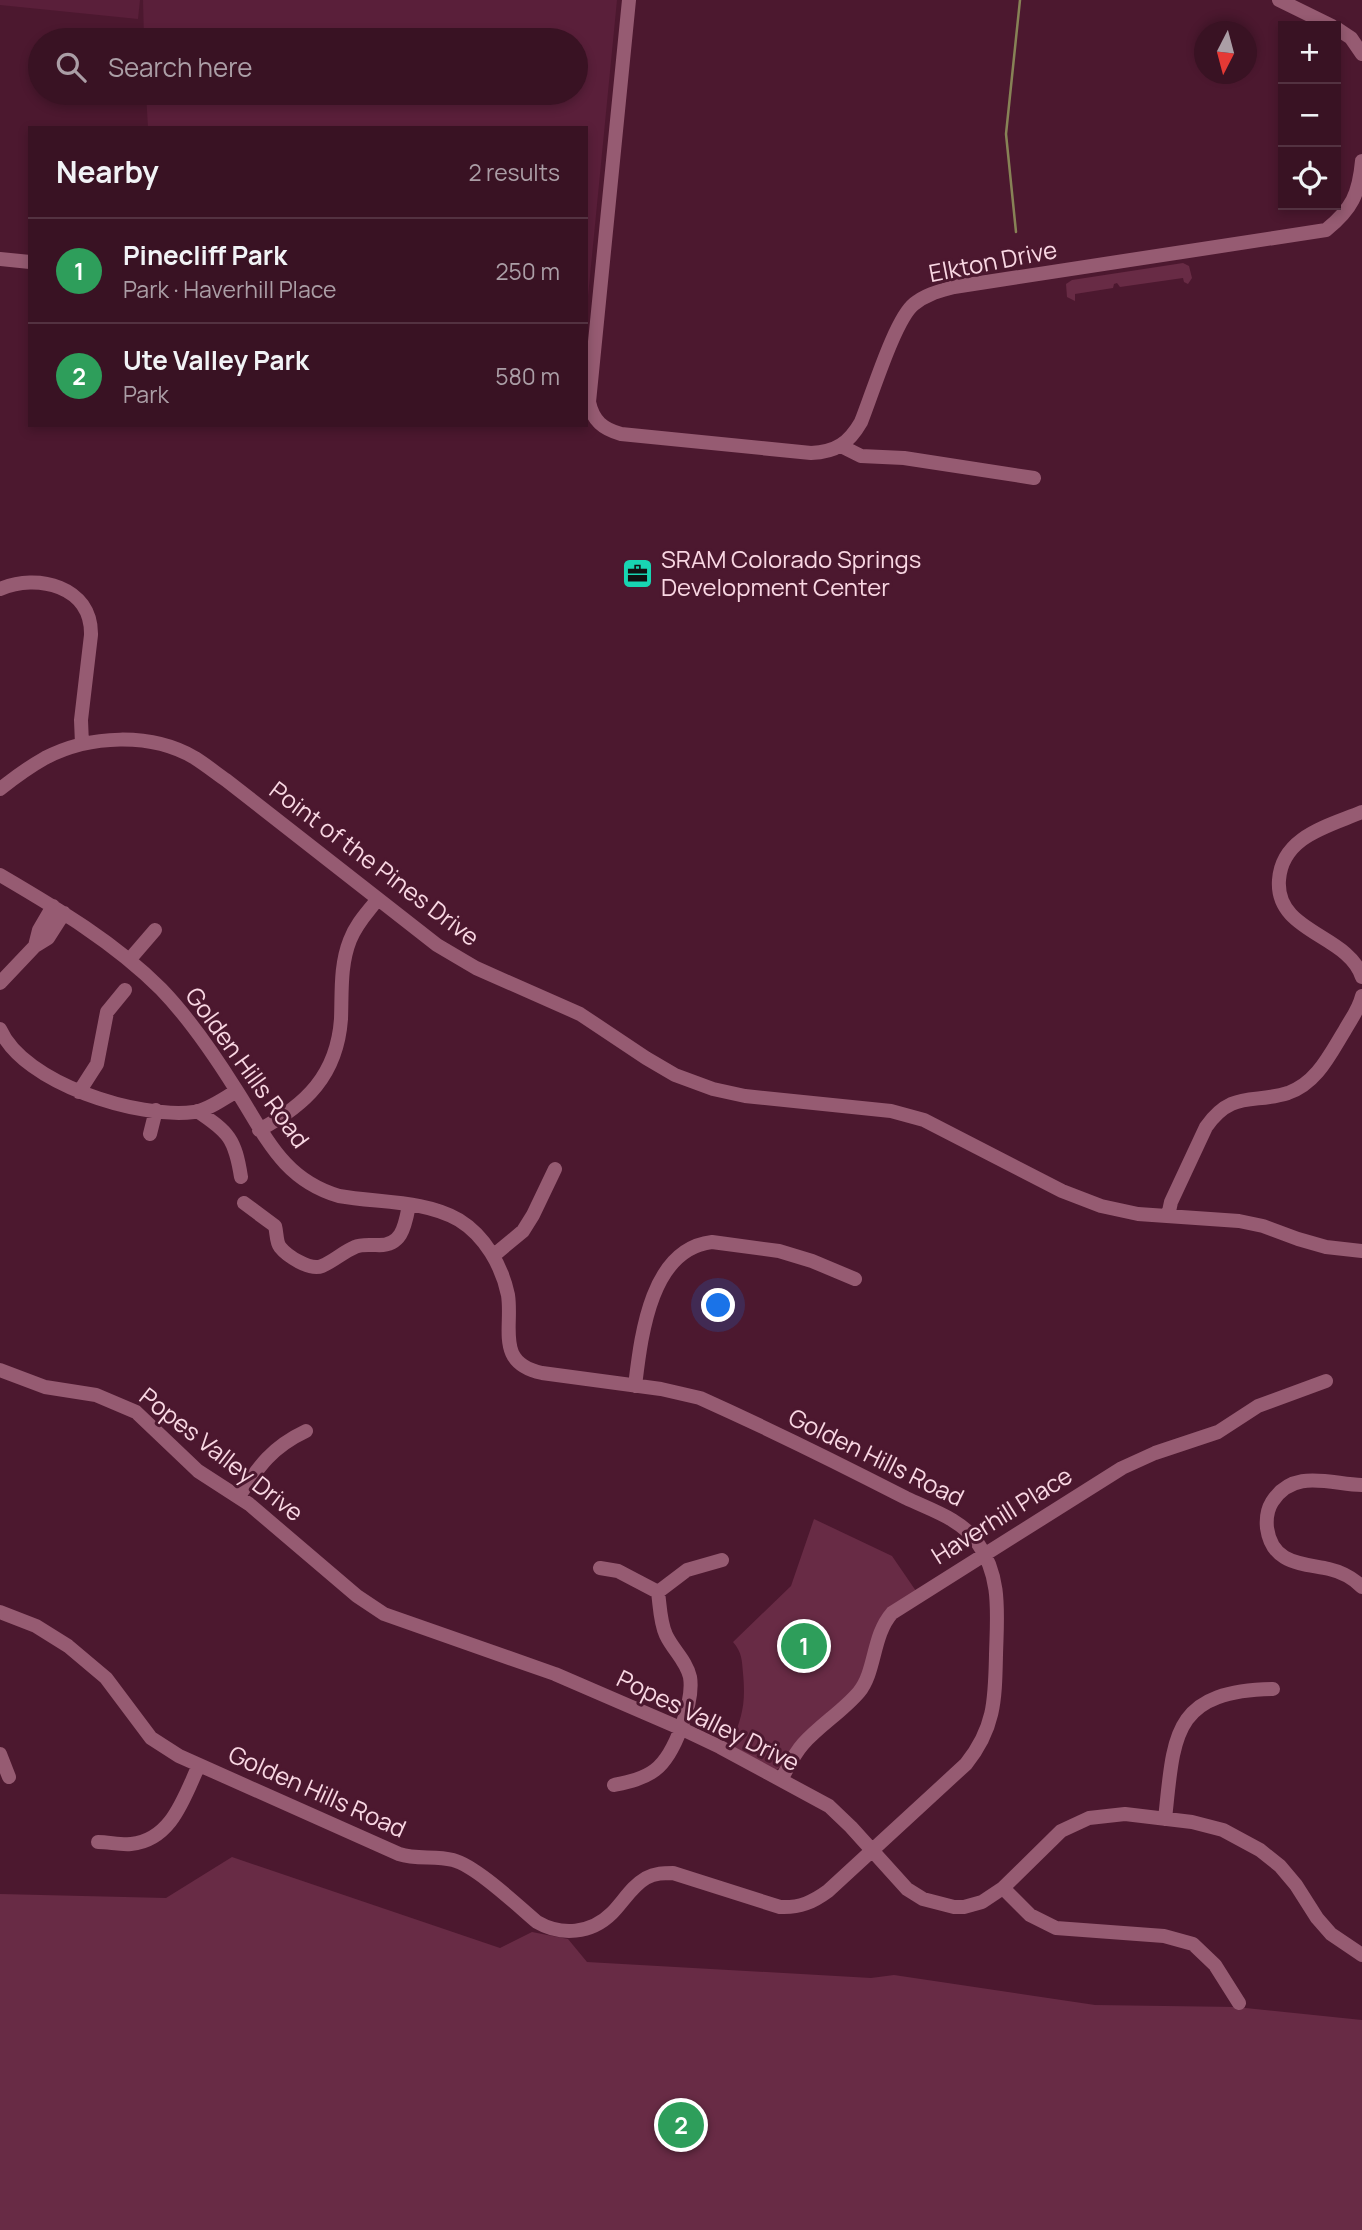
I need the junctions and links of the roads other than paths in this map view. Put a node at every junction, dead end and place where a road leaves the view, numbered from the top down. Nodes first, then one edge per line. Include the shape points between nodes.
1 (629, 0) edge
2 (1279, 0) edge
3 (1322, 21) edge
4 (1341, 32) edge
5 (1362, 54) edge
6 (1362, 161) edge
7 (0, 259) edge
8 (28, 261) edge
9 (592, 311) edge
10 (588, 355) edge
11 (592, 366) junction
12 (841, 446) junction
13 (1034, 478) dead end
14 (0, 589) edge
15 (82, 744) junction
16 (0, 789) edge
17 (1362, 813) edge
18 (0, 875) edge
19 (377, 900) junction
20 (58, 909) junction
21 (155, 930) dead end
22 (130, 959) junction
23 (5, 966) edge
24 (1362, 977) edge
25 (0, 983) edge
26 (125, 990) dead end
27 (1362, 996) edge
28 (1, 1034) edge
29 (237, 1091) junction
30 (79, 1092) junction
31 (156, 1110) junction
32 (197, 1111) junction
33 (259, 1130) junction
34 (150, 1134) dead end
35 (555, 1169) dead end
36 (241, 1177) dead end
37 (244, 1203) dead end
38 (409, 1205) junction
39 (1168, 1216) junction
40 (1362, 1251) edge
41 (493, 1256) junction
42 (855, 1279) dead end
43 (0, 1370) edge
44 (1326, 1381) dead end
45 (635, 1386) junction
46 (306, 1431) dead end
47 (1362, 1485) edge
48 (239, 1496) junction
49 (985, 1554) junction
50 (722, 1560) dead end
51 (600, 1568) dead end
52 (1362, 1587) edge
53 (658, 1592) junction
54 (0, 1612) edge
55 (1273, 1689) dead end
56 (680, 1728) junction
57 (0, 1754) edge
58 (199, 1765) junction
59 (9, 1777) dead end
60 (781, 1780) junction
61 (614, 1786) dead end
62 (1165, 1819) junction
63 (98, 1842) dead end
64 (873, 1851) junction
65 (1003, 1888) junction
66 (1362, 1955) edge
67 (1239, 2003) dead end

1 - 9 street
2 - 3 street
4 - 5 street
6 - 12 street, Elkton Drive via 1351,205 1326,230 954,288 922,298 901,320 861,422
7 - 8 street
9 - 11 street
10 - 11 street
11 - 12 street via 589,402 596,421 621,434 811,453
12 - 13 street via 861,456
14 - 15 street via 19,583 56,587 74,594 85,608 91,635
15 - 16 street, Point of the Pines Drive via 46,758
15 - 19 street, Point of the Pines Drive via 143,741 194,757
17 - 24 street via 1303,838 1284,861 1279,881 1281,900 1292,917 1347,953
18 - 20 street, Golden Hills Road
19 - 33 street via 356,926 346,950 338,1037 330,1064 305,1099
19 - 39 street, Point of the Pines Drive via 463,962 580,1014 646,1058 701,1085 745,1096 902,1113 935,1124 1076,1197 1125,1212
20 - 22 street, Golden Hills Road
20 - 23 street via 39,930 35,946
21 - 22 street
22 - 29 street, Golden Hills Road via 183,1013
23 - 25 street
26 - 30 street via 107,1012 97,1064
27 - 39 street via 1323,1066 1309,1081 1290,1092 1237,1101 1211,1118
28 - 30 street via 40,1071
29 - 32 street
29 - 33 street, Golden Hills Road
30 - 31 street
31 - 32 street
31 - 34 street
32 - 36 street via 232,1141
33 - 38 street, Golden Hills Road via 290,1169 310,1184 355,1199
35 - 41 street via 523,1231
37 - 38 street via 275,1226 281,1248 313,1268 356,1246 393,1243 405,1229
38 - 41 street, Golden Hills Road via 460,1221
39 - 40 street, Point of the Pines Drive via 1252,1223 1318,1245
41 - 45 street, Golden Hills Road via 508,1295 508,1340 520,1363 542,1373
42 - 45 street via 779,1251 712,1242 687,1250 665,1270 656,1291 640,1346
43 - 48 street, Popes Valley Drive via 45,1387 96,1395 136,1412 198,1471
44 - 49 street, Haverhill Place via 1258,1406 1218,1432 1130,1464
45 - 49 street, Golden Hills Road via 688,1394 714,1405 948,1518 970,1533
46 - 48 street via 266,1458
47 - 52 street via 1298,1480 1279,1493 1267,1521 1270,1541 1283,1557 1343,1573
48 - 56 street, Popes Valley Drive via 384,1614 555,1674
49 - 60 street, Haverhill Place via 887,1619 859,1692 796,1752
49 - 64 street, Golden Hills Road via 998,1600 995,1697 988,1729 966,1764
50 - 53 street via 687,1570
51 - 53 street via 618,1571
53 - 56 street via 666,1635 690,1675 690,1695
54 - 58 street, Golden Hills Road via 36,1626 68,1646 106,1678 151,1738
55 - 62 street via 1228,1693 1207,1701 1190,1715 1174,1743
56 - 60 street, Popes Valley Drive
56 - 61 street via 662,1765
57 - 59 street
58 - 63 street via 174,1817 162,1831 134,1843
58 - 64 street, Golden Hills Road via 399,1854 466,1864 537,1922 556,1930 595,1926 639,1883 663,1873 780,1906 801,1906 818,1898
60 - 64 street, Popes Valley Drive via 829,1806
62 - 65 street, Popes Valley Drive via 1113,1814 1070,1825
62 - 66 street, Popes Valley Drive via 1223,1830 1260,1850 1280,1866 1331,1934
64 - 65 street, Popes Valley Drive via 907,1889 934,1904 973,1906
65 - 67 street via 1030,1915 1056,1928 1164,1936 1193,1944 1215,1965

